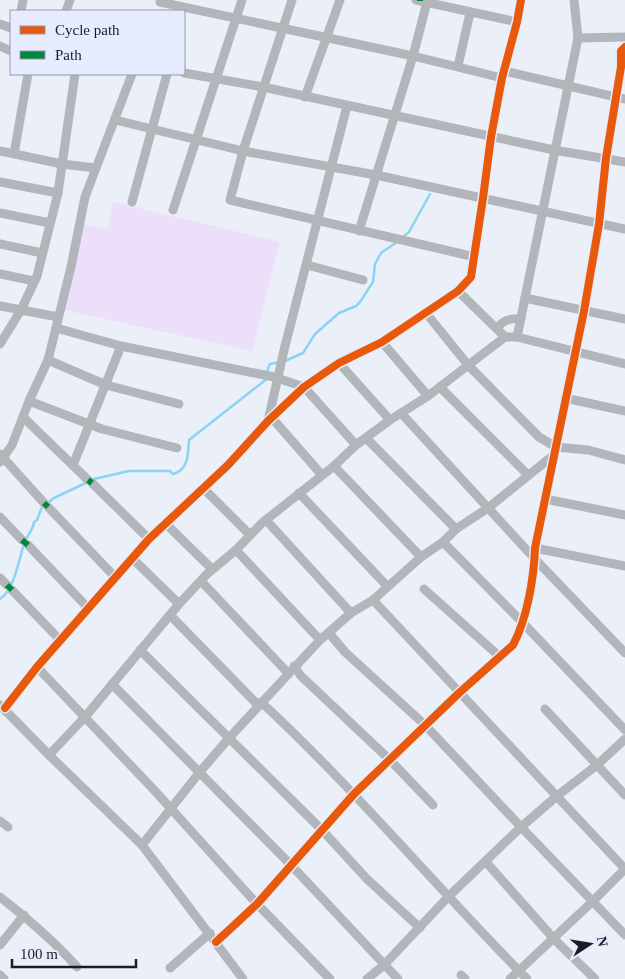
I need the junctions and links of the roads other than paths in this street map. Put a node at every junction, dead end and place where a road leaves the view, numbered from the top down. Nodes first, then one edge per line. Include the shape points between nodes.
1 (242, 0) edge
2 (292, 0) edge
3 (340, 0) edge
4 (416, 0) edge
5 (521, 0) edge
6 (574, 0) edge
7 (160, 1) edge
8 (427, 2) junction
9 (470, 13) junction
10 (236, 18) junction
11 (517, 22) junction
12 (282, 28) junction
13 (326, 37) junction
14 (625, 37) edge
15 (578, 38) junction
16 (625, 47) edge
17 (413, 56) junction
18 (458, 66) junction
19 (185, 74) edge
20 (503, 74) junction
21 (28, 75) edge
22 (75, 75) edge
23 (132, 75) edge
24 (167, 75) edge
25 (216, 79) junction
26 (263, 87) junction
27 (567, 87) junction
28 (305, 97) junction
29 (615, 97) junction
30 (625, 99) edge
31 (347, 106) junction
32 (394, 116) junction
33 (115, 120) junction
34 (153, 130) junction
35 (491, 137) junction
36 (196, 139) junction
37 (554, 150) junction
38 (243, 151) junction
39 (0, 152) edge
40 (14, 154) junction
41 (606, 158) junction
42 (625, 162) edge
43 (62, 164) junction
44 (95, 168) junction
45 (331, 168) junction
46 (376, 175) junction
47 (0, 182) edge
48 (58, 193) junction
49 (483, 198) junction
50 (132, 202) dead end
51 (174, 210) dead end
52 (543, 211) junction
53 (0, 213) edge
54 (318, 220) junction
55 (50, 223) junction
56 (599, 224) junction
57 (625, 229) edge
58 (359, 231) junction
59 (0, 244) edge
60 (42, 253) junction
61 (475, 257) junction
62 (307, 265) junction
63 (0, 274) edge
64 (363, 280) dead end
65 (34, 281) junction
66 (458, 291) junction
67 (525, 298) junction
68 (0, 306) edge
69 (21, 310) junction
70 (584, 311) junction
71 (426, 313) junction
72 (58, 317) junction
73 (520, 318) junction
74 (625, 319) edge
75 (56, 328) junction
76 (497, 329) junction
77 (3, 334) edge
78 (505, 337) junction
79 (516, 337) junction
80 (382, 342) junction
81 (0, 344) edge
82 (121, 346) junction
83 (575, 352) junction
84 (48, 360) junction
85 (339, 363) junction
86 (625, 364) edge
87 (468, 365) junction
88 (278, 379) junction
89 (106, 386) junction
90 (304, 387) junction
91 (440, 387) junction
92 (428, 396) junction
93 (565, 398) junction
94 (29, 401) junction
95 (179, 404) dead end
96 (625, 411) edge
97 (402, 413) junction
98 (24, 418) junction
99 (270, 420) junction
100 (390, 420) junction
101 (90, 425) junction
102 (366, 438) junction
103 (356, 445) junction
104 (176, 448) dead end
105 (555, 450) junction
106 (1, 458) edge
107 (625, 460) edge
108 (73, 466) junction
109 (334, 466) junction
110 (321, 474) junction
111 (528, 475) junction
112 (203, 488) junction
113 (299, 493) junction
114 (545, 499) junction
115 (488, 508) junction
116 (625, 515) edge
117 (0, 517) edge
118 (266, 520) junction
119 (165, 523) junction
120 (456, 529) junction
121 (250, 534) junction
122 (150, 539) junction
123 (443, 542) junction
124 (535, 548) junction
125 (236, 550) junction
126 (421, 557) junction
127 (132, 558) junction
128 (534, 558) junction
129 (625, 566) edge
130 (212, 569) junction
131 (115, 577) junction
132 (201, 581) junction
133 (6, 584) edge
134 (387, 586) junction
135 (424, 589) dead end
136 (373, 600) junction
137 (179, 604) junction
138 (88, 608) junction
139 (350, 613) junction
140 (170, 616) junction
141 (522, 622) junction
142 (329, 633) junction
143 (60, 640) junction
144 (320, 640) junction
145 (140, 650) junction
146 (625, 653) edge
147 (499, 656) junction
148 (37, 666) junction
149 (291, 670) junction
150 (112, 684) junction
151 (459, 693) junction
152 (260, 703) junction
153 (2, 706) edge
154 (545, 710) dead end
155 (85, 717) junction
156 (426, 725) junction
157 (625, 730) edge
158 (229, 738) junction
159 (625, 739) edge
160 (49, 755) junction
161 (390, 760) junction
162 (597, 765) junction
163 (199, 773) junction
164 (354, 794) junction
165 (625, 794) edge
166 (557, 796) junction
167 (433, 805) dead end
168 (171, 808) junction
169 (0, 821) edge
170 (8, 827) dead end
171 (521, 827) junction
172 (322, 830) junction
173 (142, 845) junction
174 (486, 862) junction
175 (291, 865) junction
176 (625, 869) edge
177 (0, 897) edge
178 (448, 897) junction
179 (593, 901) junction
180 (257, 904) junction
181 (24, 916) junction
182 (420, 928) junction
183 (210, 933) junction
184 (625, 935) edge
185 (554, 939) junction
186 (216, 942) junction
187 (0, 945) edge
188 (384, 965) junction
189 (77, 967) dead end
190 (170, 968) dead end
191 (518, 971) junction
192 (0, 975) edge
193 (4, 979) edge
194 (243, 979) edge
195 (330, 979) edge
196 (367, 979) edge
197 (398, 979) edge
198 (510, 979) edge
199 (527, 979) edge
200 (595, 979) edge

1 - 10 street
2 - 12 street
3 - 13 street
4 - 8 street
5 - 11 street
6 - 15 street
7 - 10 street
8 - 9 street
8 - 17 street
9 - 11 street
9 - 18 street
10 - 12 street
10 - 25 street
11 - 20 street
12 - 13 street
12 - 26 street
13 - 17 street
13 - 28 street
14 - 15 street
15 - 27 street
16 - 29 street via 621,51
17 - 18 street
17 - 32 street
18 - 20 street
19 - 25 street
20 - 27 street
20 - 35 street
21 - 40 street
22 - 43 street
23 - 33 street
24 - 34 street
25 - 26 street
25 - 36 street
26 - 28 street
26 - 38 street
27 - 29 street
27 - 37 street
28 - 31 street
29 - 30 street
29 - 41 street
31 - 32 street
31 - 45 street
32 - 35 street
32 - 46 street
33 - 34 street
33 - 44 street
34 - 36 street
34 - 50 street
35 - 37 street
35 - 49 street
36 - 38 street
36 - 51 street
37 - 41 street
37 - 52 street
38 - 45 street
38 - 54 street via 231,201
39 - 40 street
40 - 43 street
41 - 42 street
41 - 56 street
43 - 44 street
43 - 48 street
44 - 72 street via 85,197
45 - 46 street
45 - 54 street
46 - 49 street
46 - 58 street
47 - 48 street
48 - 55 street
49 - 52 street
49 - 61 street
52 - 56 street
52 - 67 street
53 - 55 street
54 - 58 street
54 - 62 street
55 - 60 street
56 - 57 street
56 - 70 street
58 - 61 street
59 - 60 street
60 - 65 street
61 - 66 street via 471,277
62 - 64 street
62 - 88 street
63 - 65 street
65 - 69 street
66 - 71 street
66 - 76 street
67 - 70 street
67 - 73 street
68 - 69 street
69 - 72 street
69 - 77 street
70 - 74 street
70 - 83 street
71 - 80 street
71 - 87 street
72 - 75 street
73 - 76 street via 500,323
73 - 79 street
75 - 82 street
75 - 84 street
76 - 78 street
77 - 81 street
78 - 79 street
78 - 87 street
79 - 83 street
80 - 85 street
80 - 92 street
82 - 88 street
82 - 89 street
83 - 86 street
83 - 93 street
84 - 89 street
84 - 94 street
85 - 90 street
85 - 100 street
87 - 91 street
87 - 105 street
88 - 90 street
88 - 99 street
89 - 95 street
89 - 101 street
90 - 99 street
90 - 103 street
91 - 92 street
91 - 111 street
92 - 97 street
93 - 96 street
93 - 105 street
94 - 98 street
94 - 101 street
97 - 100 street
97 - 115 street
98 - 106 street via 12,446
98 - 108 street
99 - 110 street
99 - 112 street
100 - 102 street
101 - 104 street
101 - 108 street
102 - 103 street
102 - 120 street
103 - 109 street
105 - 107 street via 588,450
105 - 111 street
105 - 114 street
106 - 131 street
108 - 122 street
109 - 110 street
109 - 126 street
110 - 113 street
111 - 115 street
112 - 119 street
112 - 121 street
113 - 118 street
113 - 134 street
114 - 116 street
114 - 124 street
115 - 120 street
115 - 128 street
117 - 138 street
118 - 121 street
118 - 139 street
119 - 122 street
119 - 130 street
120 - 123 street
121 - 125 street
122 - 127 street
123 - 126 street
123 - 141 street
124 - 128 street
124 - 129 street
125 - 130 street
125 - 144 street
126 - 134 street
127 - 131 street
127 - 137 street
128 - 141 street via 534,572
128 - 146 street
130 - 132 street
131 - 138 street
132 - 137 street
132 - 149 street
133 - 143 street
134 - 136 street
135 - 147 street
136 - 139 street
136 - 151 street
137 - 140 street
138 - 143 street
139 - 142 street
140 - 145 street
140 - 152 street
141 - 147 street via 513,645
141 - 157 street
142 - 144 street
142 - 156 street via 345,652
143 - 148 street
144 - 149 street
145 - 150 street
145 - 158 street
147 - 151 street
148 - 153 street
148 - 155 street
149 - 152 street
149 - 161 street
150 - 155 street
150 - 163 street
151 - 156 street
151 - 166 street
152 - 158 street
152 - 164 street
153 - 160 street
154 - 162 street
155 - 160 street
155 - 168 street
156 - 161 street
156 - 171 street
158 - 163 street
158 - 172 street
159 - 162 street
160 - 173 street
161 - 164 street
161 - 167 street
162 - 165 street
162 - 166 street
163 - 168 street
163 - 175 street
164 - 172 street
164 - 178 street
166 - 171 street
166 - 176 street
168 - 173 street
168 - 180 street
169 - 170 street
171 - 174 street
171 - 179 street
172 - 175 street
172 - 182 street via 367,879
173 - 183 street
174 - 178 street
174 - 185 street
175 - 180 street
175 - 188 street
176 - 179 street
177 - 181 street
178 - 182 street
178 - 191 street
179 - 184 street
179 - 185 street
180 - 186 street
180 - 195 street
181 - 187 street
181 - 189 street
182 - 188 street
183 - 186 street
183 - 190 street
185 - 191 street
185 - 200 street
186 - 194 street
188 - 196 street
188 - 197 street
191 - 198 street
191 - 199 street
192 - 193 street

